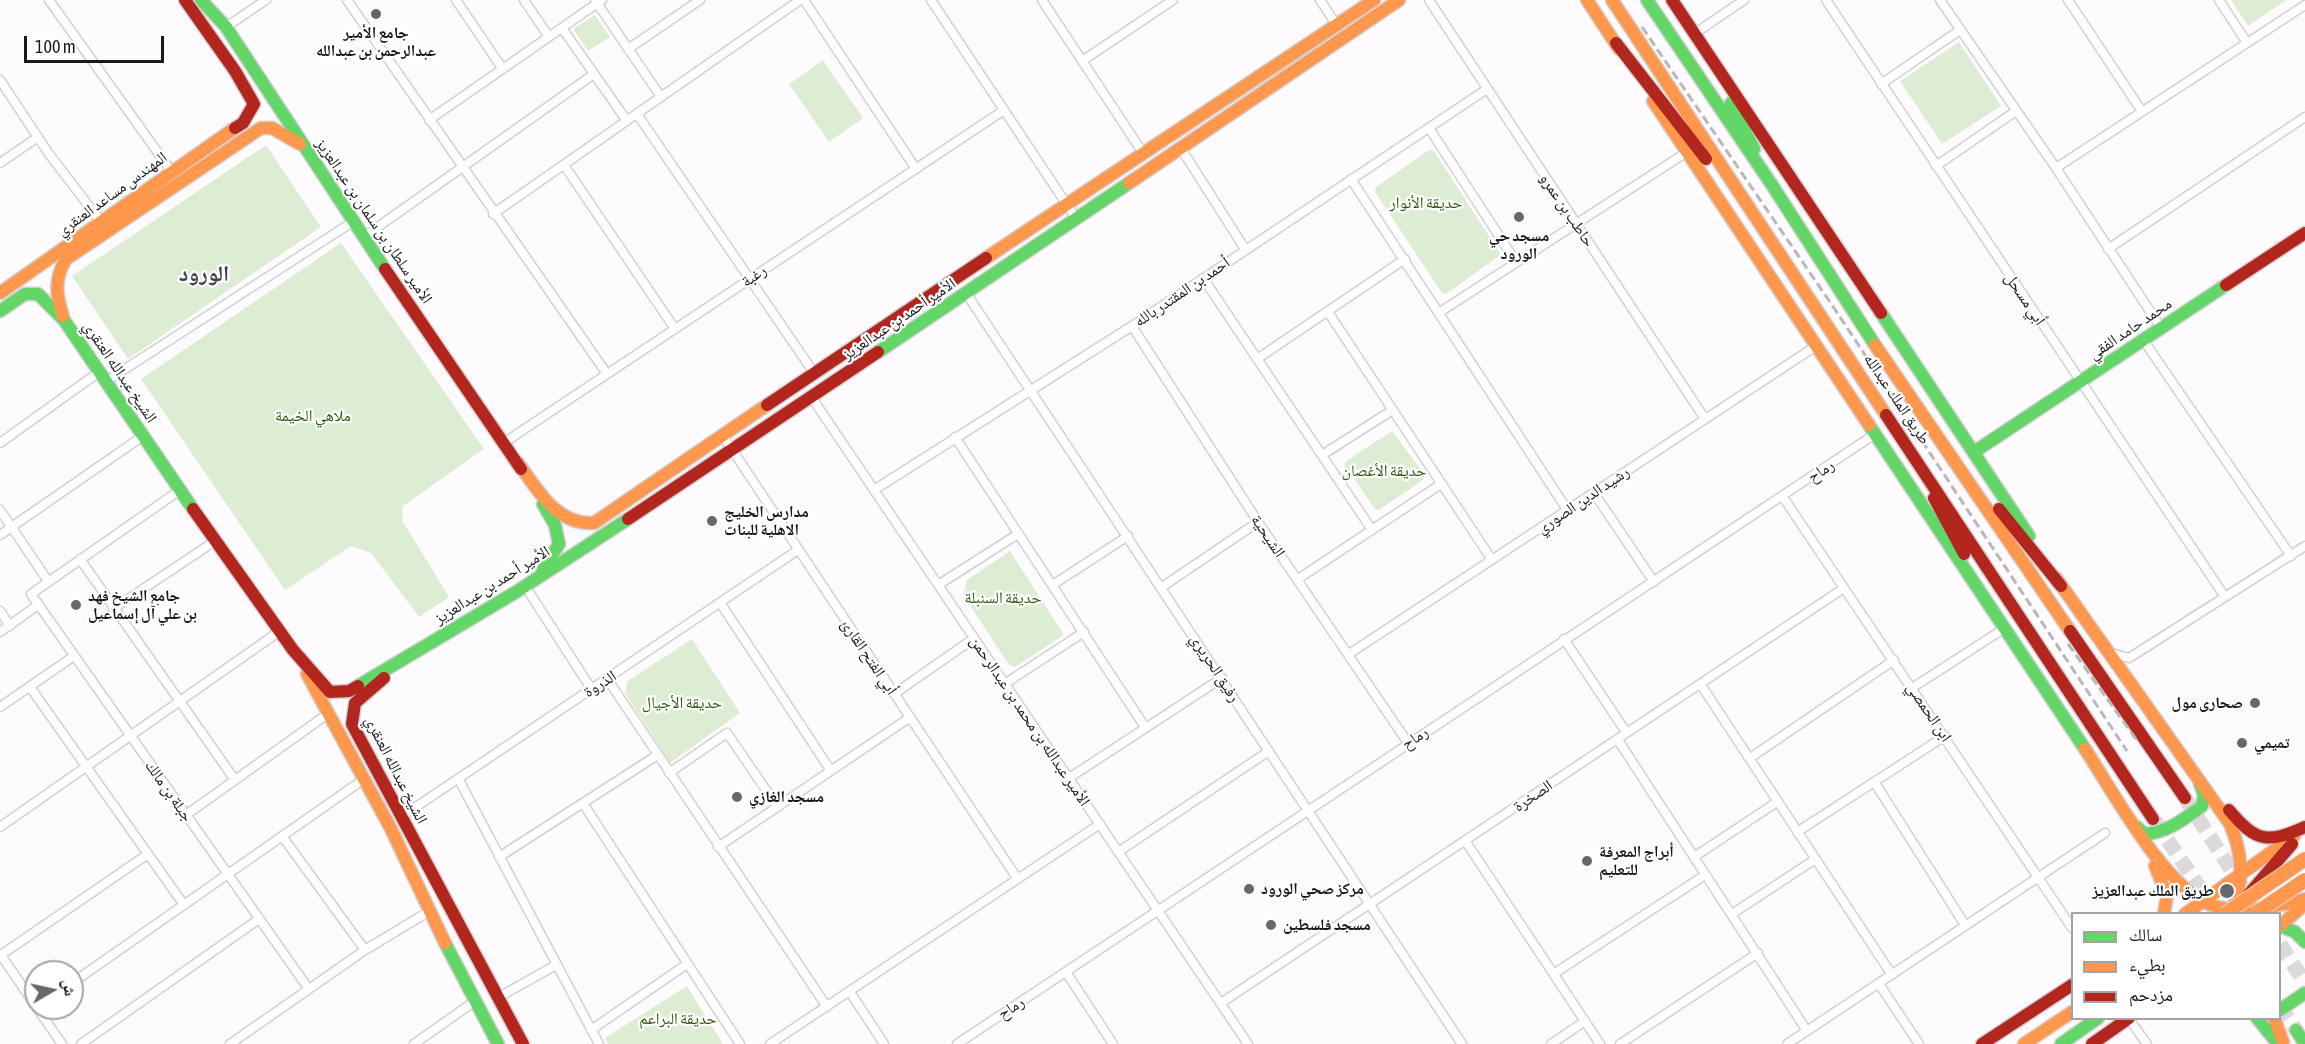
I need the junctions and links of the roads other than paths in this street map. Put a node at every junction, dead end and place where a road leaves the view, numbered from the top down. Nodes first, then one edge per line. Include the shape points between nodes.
1 (49, 0) edge
2 (185, 0) edge
3 (266, 0) edge
4 (347, 0) edge
5 (456, 0) edge
6 (524, 0) edge
7 (700, 0) edge
8 (800, 0) edge
9 (804, 0) edge
10 (932, 0) edge
11 (1042, 0) edge
12 (1173, 0) edge
13 (1320, 0) edge
14 (1374, 0) edge
15 (1399, 0) edge
16 (1430, 0) edge
17 (1587, 0) edge
18 (1612, 0) edge
19 (1647, 0) edge
20 (1672, 0) edge
21 (1744, 0) edge
22 (1826, 0) edge
23 (1940, 0) edge
24 (2068, 0) edge
25 (2219, 0) edge
26 (598, 1) edge
27 (2305, 5) edge
28 (201, 8) edge
29 (1336, 24) junction
30 (226, 27) junction
31 (562, 28) junction
32 (1960, 30) junction
33 (1694, 34) junction
34 (549, 37) junction
35 (1616, 43) junction
36 (2247, 43) junction
37 (628, 49) junction
38 (1709, 57) junction
39 (1082, 61) junction
40 (502, 68) junction
41 (594, 74) junction
42 (0, 80) edge
43 (1881, 84) junction
44 (1488, 90) junction
45 (661, 97) junction
46 (1004, 110) junction
47 (2141, 110) junction
48 (2016, 111) junction
49 (637, 114) junction
50 (2305, 117) edge
51 (429, 120) junction
52 (627, 121) junction
53 (243, 123) joint
54 (1428, 128) junction
55 (38, 137) junction
56 (306, 149) junction
57 (1182, 150) junction
58 (1686, 152) junction
59 (1143, 153) junction
60 (0, 163) edge
61 (564, 165) junction
62 (1936, 166) junction
63 (462, 167) junction
64 (2056, 168) junction
65 (916, 169) junction
66 (171, 171) junction
67 (1351, 179) junction
68 (1772, 185) junction
69 (1066, 204) junction
70 (1751, 209) junction
71 (494, 214) junction
72 (1077, 220) junction
73 (354, 221) junction
74 (102, 223) junction
75 (1576, 223) junction
76 (2305, 232) edge
77 (365, 236) junction
78 (1245, 249) junction
79 (2108, 249) junction
80 (992, 254) junction
81 (1405, 259) junction
82 (1516, 262) junction
83 (1002, 268) junction
84 (1203, 278) junction
85 (749, 279) junction
86 (0, 293) edge
87 (966, 293) junction
88 (0, 311) edge
89 (1328, 312) junction
90 (1440, 312) junction
91 (64, 320) junction
92 (1131, 326) junction
93 (2161, 328) junction
94 (675, 329) junction
95 (2144, 341) junction
96 (1816, 346) junction
97 (1257, 359) junction
98 (814, 373) junction
99 (607, 374) junction
100 (102, 377) junction
101 (2081, 382) junction
102 (1030, 392) junction
103 (812, 398) junction
104 (1391, 411) junction
105 (1705, 418) junction
106 (1930, 424) junction
107 (1875, 434) junction
108 (143, 436) junction
109 (723, 436) junction
110 (955, 437) junction
111 (505, 442) junction
112 (0, 443) edge
113 (1909, 446) junction
114 (732, 450) junction
115 (1974, 452) junction
116 (1322, 455) junction
117 (518, 463) junction
118 (1441, 484) junction
119 (180, 490) junction
120 (874, 490) junction
121 (1594, 493) junction
122 (1783, 497) junction
123 (0, 510) edge
124 (1568, 511) junction
125 (1258, 522) junction
126 (11, 527) junction
127 (1372, 530) junction
128 (1018, 534) junction
129 (0, 535) edge
130 (1128, 536) junction
131 (215, 541) junction
132 (2305, 546) edge
133 (798, 550) junction
134 (2291, 556) junction
135 (80, 559) junction
136 (1492, 560) junction
137 (538, 576) junction
138 (1298, 579) junction
139 (48, 581) junction
140 (1654, 582) junction
141 (1053, 584) junction
142 (938, 585) junction
143 (525, 586) junction
144 (2061, 586) junction
145 (1162, 588) junction
146 (1844, 588) junction
147 (2225, 597) junction
148 (721, 604) junction
149 (39, 605) junction
150 (113, 609) junction
151 (0, 611) edge
152 (2003, 625) junction
153 (10, 626) junction
154 (0, 632) edge
155 (280, 632) junction
156 (1084, 632) junction
157 (973, 639) junction
158 (1564, 639) junction
159 (293, 650) junction
160 (2110, 653) junction
161 (1349, 654) junction
162 (74, 656) junction
163 (411, 656) junction
164 (1894, 660) junction
165 (1222, 678) junction
166 (608, 680) junction
167 (1006, 683) junction
168 (1701, 684) junction
169 (30, 687) junction
170 (1912, 688) junction
171 (592, 690) junction
172 (894, 694) junction
173 (180, 702) junction
174 (0, 708) edge
175 (328, 713) junction
176 (909, 718) junction
177 (1146, 727) junction
178 (1626, 732) junction
179 (131, 736) junction
180 (1945, 736) junction
181 (1618, 740) junction
182 (2173, 741) junction
183 (1408, 743) junction
184 (1269, 751) junction
185 (656, 756) junction
186 (1750, 758) junction
187 (86, 767) junction
188 (831, 771) junction
189 (669, 773) junction
190 (1069, 778) junction
191 (364, 779) junction
192 (235, 780) junction
193 (459, 780) junction
194 (1875, 783) junction
195 (2185, 798) tunnel mouth
196 (1778, 802) junction
197 (584, 805) junction
198 (777, 806) junction
199 (1308, 809) junction
200 (186, 815) junction
201 (2126, 815) junction
202 (2153, 819) tunnel mouth
203 (399, 823) junction
204 (1100, 824) junction
205 (0, 827) edge
206 (2305, 829) edge
207 (1797, 832) junction
208 (2105, 833) dead end
209 (282, 836) junction
210 (1466, 842) junction
211 (718, 847) junction
212 (1118, 852) junction
213 (148, 854) junction
214 (499, 857) junction
215 (1694, 857) junction
216 (2305, 859) edge
217 (1814, 860) junction
218 (425, 862) junction
219 (2242, 872) junction
220 (412, 873) junction
221 (228, 874) junction
222 (1705, 875) junction
223 (2039, 876) junction
224 (1017, 878) junction
225 (2305, 882) edge
226 (2305, 899) edge
227 (2202, 902) junction
228 (2305, 904) edge
229 (184, 905) junction
230 (1370, 905) junction
231 (1158, 910) junction
232 (428, 912) junction
233 (2165, 912) edge
234 (2188, 912) edge
235 (2234, 912) edge
236 (2257, 912) edge
237 (1732, 914) junction
238 (259, 918) junction
239 (1965, 925) junction
240 (2071, 925) edge
241 (2281, 925) edge
242 (2281, 926) edge
243 (2305, 942) edge
244 (365, 950) junction
245 (1758, 953) junction
246 (0, 955) edge
247 (687, 964) junction
248 (556, 965) junction
249 (1066, 972) junction
250 (1555, 973) junction
251 (84, 975) edge
252 (1892, 975) junction
253 (1879, 984) junction
254 (2071, 986) edge
255 (308, 988) junction
256 (24, 989) edge
257 (850, 992) junction
258 (2305, 993) edge
259 (499, 997) junction
260 (475, 1001) junction
261 (1221, 1004) junction
262 (827, 1007) junction
263 (2281, 1009) edge
264 (2071, 1013) edge
265 (46, 1020) edge
266 (2095, 1020) edge
267 (2128, 1020) edge
268 (2130, 1020) edge
269 (2260, 1020) edge
270 (2264, 1020) edge
271 (2274, 1020) edge
272 (1584, 1021) junction
273 (591, 1030) junction
274 (2296, 1030) tunnel mouth
275 (1807, 1031) junction
276 (2062, 1043) edge
277 (62, 1044) edge
278 (81, 1044) edge
279 (230, 1044) edge
280 (414, 1044) edge
281 (498, 1044) edge
282 (523, 1044) edge
283 (599, 1044) edge
284 (740, 1044) edge
285 (770, 1044) edge
286 (884, 1044) edge
287 (957, 1044) edge
288 (1113, 1044) edge
289 (1248, 1044) edge
290 (1462, 1044) edge
291 (1551, 1044) edge
292 (1600, 1044) edge
293 (1620, 1044) edge
294 (1787, 1044) edge
295 (1919, 1044) edge
296 (1982, 1044) edge
297 (2024, 1044) edge
298 (2092, 1044) edge
299 (2147, 1044) edge
300 (2281, 1044) edge
301 (2305, 1044) edge

1 - 66 street
2 - 28 main road, الأمير سلطان بن سلمان بن عبدالعزيز
3 - 30 street
4 - 51 street
5 - 40 street
6 - 34 street
7 - 37 street
8 - 45 street
9 - 65 street
10 - 46 street
11 - 39 street
12 - 39 street
13 - 29 street
14 - 29 main road, الأمير أحمد بن عبدالعزيز
15 - 57 main road, الأمير أحمد بن عبدالعزيز
16 - 44 street, حاطب بن عمرو
17 - 35 main road
18 - 70 main road, طريق الملك عبدالله
19 - 68 main road, طريق الملك عبدالله
20 - 33 main road
21 - 33 street
22 - 43 street, أبي مسحل
23 - 32 street
24 - 47 street
25 - 36 street
26 - 31 street
26 - 37 street
27 - 36 street
28 - 30 main road, الأمير سلطان بن سلمان بن عبدالعزيز
28 - 53 main road, الأمير سلطان بن سلمان بن عبدالعزيز via 254,104
29 - 59 main road, الأمير أحمد بن عبدالعزيز
30 - 56 main road, الأمير سلطان بن سلمان بن عبدالعزيز
31 - 34 street
31 - 41 street
32 - 43 street
32 - 48 street
33 - 38 main road
34 - 40 street
35 - 58 main road
35 - 70 main road via 1721,180
36 - 47 street
37 - 45 street
38 - 68 main road
38 - 115 main road
39 - 59 street
40 - 51 street
41 - 52 street
41 - 63 street
42 - 55 street
43 - 62 street, أبي مسحل
44 - 54 street, أحمد بن المقتدر بالله
44 - 75 street, حاطب بن عمرو
45 - 49 street
46 - 65 street, رغبة
46 - 69 street
47 - 64 street
48 - 62 street
48 - 64 street
49 - 52 street
49 - 85 street
50 - 79 street
51 - 63 street
52 - 61 street
53 - 66 main road, المهندس مساعد العنقري
54 - 67 street, أحمد بن المقتدر بالله
54 - 82 street
55 - 60 street
55 - 74 street
56 - 73 main road, الأمير سلطان بن سلمان بن عبدالعزيز
56 - 91 main road via 272,128 261,128 66,260 57,273 54,292
57 - 72 main road, الأمير أحمد بن عبدالعزيز
57 - 78 street
58 - 75 street
58 - 96 main road
59 - 69 main road, الأمير أحمد بن عبدالعزيز
61 - 71 street
61 - 94 street
62 - 101 street, أبي مسحل
63 - 71 street
63 - 77 street
64 - 79 street
65 - 85 street, رغبة
66 - 74 main road, المهندس مساعد العنقري
67 - 78 street, أحمد بن المقتدر بالله
67 - 81 street
68 - 106 main road, طريق الملك عبدالله via 1851,310
69 - 72 street
69 - 80 main road, الأمير أحمد بن عبدالعزيز
70 - 113 main road, طريق الملك عبدالله
71 - 99 street
72 - 83 main road, الأمير أحمد بن عبدالعزيز
73 - 77 main road, الأمير سلطان بن سلمان بن عبدالعزيز
73 - 100 street
74 - 86 main road, المهندس مساعد العنقري
75 - 82 street
75 - 105 street, حاطب بن عمرو
76 - 93 main road, محمد حامد الفقي
77 - 111 main road, الأمير سلطان بن سلمان بن عبدالعزيز
78 - 84 street, أحمد بن المقتدر بالله
79 - 93 street
80 - 83 main road
80 - 98 main road, الأمير أحمد بن عبدالعزيز
81 - 89 street
81 - 90 street
82 - 90 street
83 - 87 main road, الأمير أحمد بن عبدالعزيز
84 - 92 street, أحمد بن المقتدر بالله
84 - 97 street
85 - 94 street, رغبة
85 - 98 street
87 - 102 street, رفيق الحريري
87 - 103 main road, الأمير أحمد بن عبدالعزيز
88 - 91 main road via 25,294 38,294
89 - 97 street
89 - 104 street
90 - 124 street
91 - 100 main road, الشيخ عبدالله العنقري
92 - 102 street, أحمد بن المقتدر بالله
92 - 125 street, الشيحية
93 - 95 main road, محمد حامد الفقي
94 - 99 street, رغبة
95 - 101 main road, محمد حامد الفقي
95 - 134 street
96 - 105 street, رشيد الدين الصوري
96 - 107 main road
97 - 116 street
98 - 109 main road, الأمير أحمد بن عبدالعزيز
99 - 111 street, رغبة
100 - 108 main road, الشيخ عبدالله العنقري
100 - 112 street
101 - 115 main road, محمد حامد الفقي
101 - 147 street, أبي مسحل
102 - 110 street, أحمد بن المقتدر بالله
102 - 130 street, رفيق الحريري
103 - 114 main road, الأمير أحمد بن عبدالعزيز
103 - 120 street, الأمير عبدالله بن محمد بن عبدالرحمن
104 - 116 street
104 - 118 street
105 - 121 street, رشيد الدين الصوري
106 - 144 main road
106 - 195 main road, طريق الملك عبدالله
107 - 122 street, رماح
107 - 152 main road
108 - 119 main road, الشيخ عبدالله العنقري
108 - 126 street
109 - 114 street, أبي الفتح القارئ
109 - 117 main road, الأمير أحمد بن عبدالعزيز via 594,523 584,525 562,518
110 - 120 street, أحمد بن المقتدر بالله
110 - 128 street
111 - 117 main road, الأمير سلطان بن سلمان بن عبدالعزيز
113 - 152 main road
113 - 202 main road, طريق الملك عبدالله
114 - 133 street, أبي الفتح القارئ
114 - 137 main road, الأمير أحمد بن عبدالعزيز
115 - 144 main road
116 - 127 street
117 - 137 main road via 559,538 556,550
118 - 127 street
118 - 136 street
119 - 131 main road, الشيخ عبدالله العنقري
119 - 135 street
120 - 142 street, الأمير عبدالله بن محمد بن عبدالرحمن
121 - 124 street, رشيد الدين الصوري
121 - 140 street
122 - 140 street, رماح
122 - 146 street, ابن الحمصي
123 - 126 street
124 - 136 street, رشيد الدين الصوري
125 - 138 street, الشيحية
125 - 145 street
126 - 129 street
126 - 139 street
127 - 138 street
128 - 141 street
128 - 142 street
130 - 141 street
130 - 145 street, رفيق الحريري
131 - 150 street
131 - 155 main road, الشيخ عبدالله العنقري
132 - 134 street
133 - 148 street, الذروة
133 - 172 street, أبي الفتح القارئ
134 - 147 street
135 - 139 street
135 - 150 street
136 - 161 street, رشيد الدين الصوري
137 - 143 main road, الأمير أحمد بن عبدالعزيز
138 - 161 street, الشيحية
139 - 149 street, جبلة بن مالك via 31,594
140 - 158 street, رماح
141 - 156 street
142 - 157 street, الأمير عبدالله بن محمد بن عبدالرحمن
143 - 163 main road, الأمير أحمد بن عبدالعزيز
143 - 171 street
144 - 160 main road
145 - 165 street, رفيق الحريري
146 - 164 street, ابن الحمصي
146 - 168 street, الصخرة
147 - 160 street via 2129,657
148 - 166 street, الذروة
148 - 188 street
149 - 153 street
149 - 162 street, جبلة بن مالك
150 - 173 street
151 - 153 street
152 - 170 street
152 - 201 main road
153 - 154 street
155 - 159 main road, الشيخ عبدالله العنقري
155 - 173 street
156 - 167 street
156 - 177 street
157 - 167 street, الأمير عبدالله بن محمد بن عبدالرحمن
157 - 172 street
158 - 178 street
158 - 183 street, رماح
159 - 163 main road, الشيخ عبدالله العنقري via 330,692 336,693 349,692
159 - 175 main road, الشيخ عبدالله العنقري
160 - 182 main road
161 - 183 street, الشيحية
162 - 169 street
162 - 179 street, جبلة بن مالك
163 - 203 main road, الشيخ عبدالله العنقري via 363,695 352,711 352,724
164 - 170 street, ابن الحمصي
164 - 186 street
165 - 177 street
165 - 184 street, رفيق الحريري
166 - 171 street, الذروة
166 - 185 street
167 - 190 street, الأمير عبدالله بن محمد بن عبدالرحمن
168 - 178 street, الصخرة
168 - 186 street
169 - 174 street
169 - 187 street
170 - 180 street, ابن الحمصي
171 - 193 street, الذروة
172 - 176 street, أبي الفتح القارئ
173 - 179 street
173 - 192 street
175 - 191 main road, الشيخ عبدالله العنقري
175 - 192 street
176 - 188 street
176 - 224 street, أبي الفتح القارئ
177 - 190 street
178 - 181 street, الصخرة
179 - 187 street
179 - 200 street, جبلة بن مالك
180 - 194 street
180 - 223 street, ابن الحمصي
181 - 210 street, الصخرة
181 - 215 street
182 - 201 main road via 2201,786 2202,806 2157,835 2144,834
182 - 206 main road via 2247,832 2269,839
182 - 219 main road via 2230,824 2239,842
183 - 199 street, رماح
184 - 199 street, رفيق الحريري
184 - 212 street
185 - 189 street
185 - 197 street
186 - 196 street
187 - 205 street
187 - 213 street
188 - 198 street
189 - 198 street via 727,733
189 - 211 street
190 - 204 street, الأمير عبدالله بن محمد بن عبدالرحمن
191 - 203 main road, الشيخ عبدالله العنقري
191 - 209 street
192 - 200 street
193 - 203 street, الذروة
193 - 214 street
194 - 207 street
194 - 239 street
196 - 207 street
196 - 215 street
197 - 214 street
197 - 247 street
198 - 211 street
199 - 230 street, رفيق الحريري
199 - 231 street, رماح
200 - 221 street, جبلة بن مالك
201 - 227 main road via 2167,873
201 - 233 main road via 2167,892
203 - 218 main road, الشيخ عبدالله العنقري
203 - 220 main road, الشيخ عبدالله العنقري
204 - 212 street, الأمير عبدالله بن محمد بن عبدالرحمن
204 - 224 street
206 - 219 main road
206 - 225 main road via 2287,859 2293,874
206 - 235 main road
207 - 217 street
208 - 223 street
209 - 221 street
209 - 244 street
210 - 230 street, الصخرة
210 - 250 street
211 - 262 street
212 - 231 street, الأمير عبدالله بن محمد بن عبدالرحمن
213 - 229 street
213 - 246 street
214 - 248 street
215 - 222 street
216 - 235 main road, bridge
217 - 237 street
217 - 252 street
218 - 220 main road via 410,849 407,852
218 - 259 main road, الشيخ عبدالله العنقري
219 - 227 main road
219 - 235 main road
220 - 232 main road, الشيخ عبدالله العنقري
221 - 229 street
221 - 238 street, جبلة بن مالك
222 - 237 street
222 - 250 street
223 - 239 street
223 - 240 street, ابن الحمصي
224 - 257 street
225 - 236 main road, bridge
226 - 235 main road
227 - 234 main road
227 - 235 main road
228 - 241 main road
229 - 251 street
230 - 261 street, الصخرة
230 - 290 street, رفيق الحريري
231 - 249 street, رماح
231 - 261 street, الأمير عبدالله بن محمد بن عبدالرحمن
232 - 244 street
232 - 260 main road, الشيخ عبدالله العنقري
237 - 245 street
238 - 255 street, جبلة بن مالك
238 - 278 street
239 - 252 street
242 - 243 main road
244 - 255 street
245 - 275 street
245 - 293 street
246 - 256 street
247 - 273 street
247 - 284 street
248 - 259 street
248 - 273 street
249 - 287 street, رماح
249 - 288 street
250 - 272 street
252 - 253 street
253 - 275 street
253 - 295 street
254 - 296 main road
255 - 279 street
257 - 262 street
257 - 286 street
258 - 263 main road
259 - 282 main road, الشيخ عبدالله العنقري
260 - 280 street
260 - 281 main road, الشيخ عبدالله العنقري
261 - 289 street, الأمير عبدالله بن محمد بن عبدالرحمن
262 - 285 street
264 - 297 main road
265 - 277 street
266 - 276 main road
267 - 298 main road
268 - 299 street
269 - 300 main road
270 - 300 main road
271 - 300 main road
272 - 291 street
272 - 292 street
273 - 283 street
274 - 301 main road
275 - 294 street

